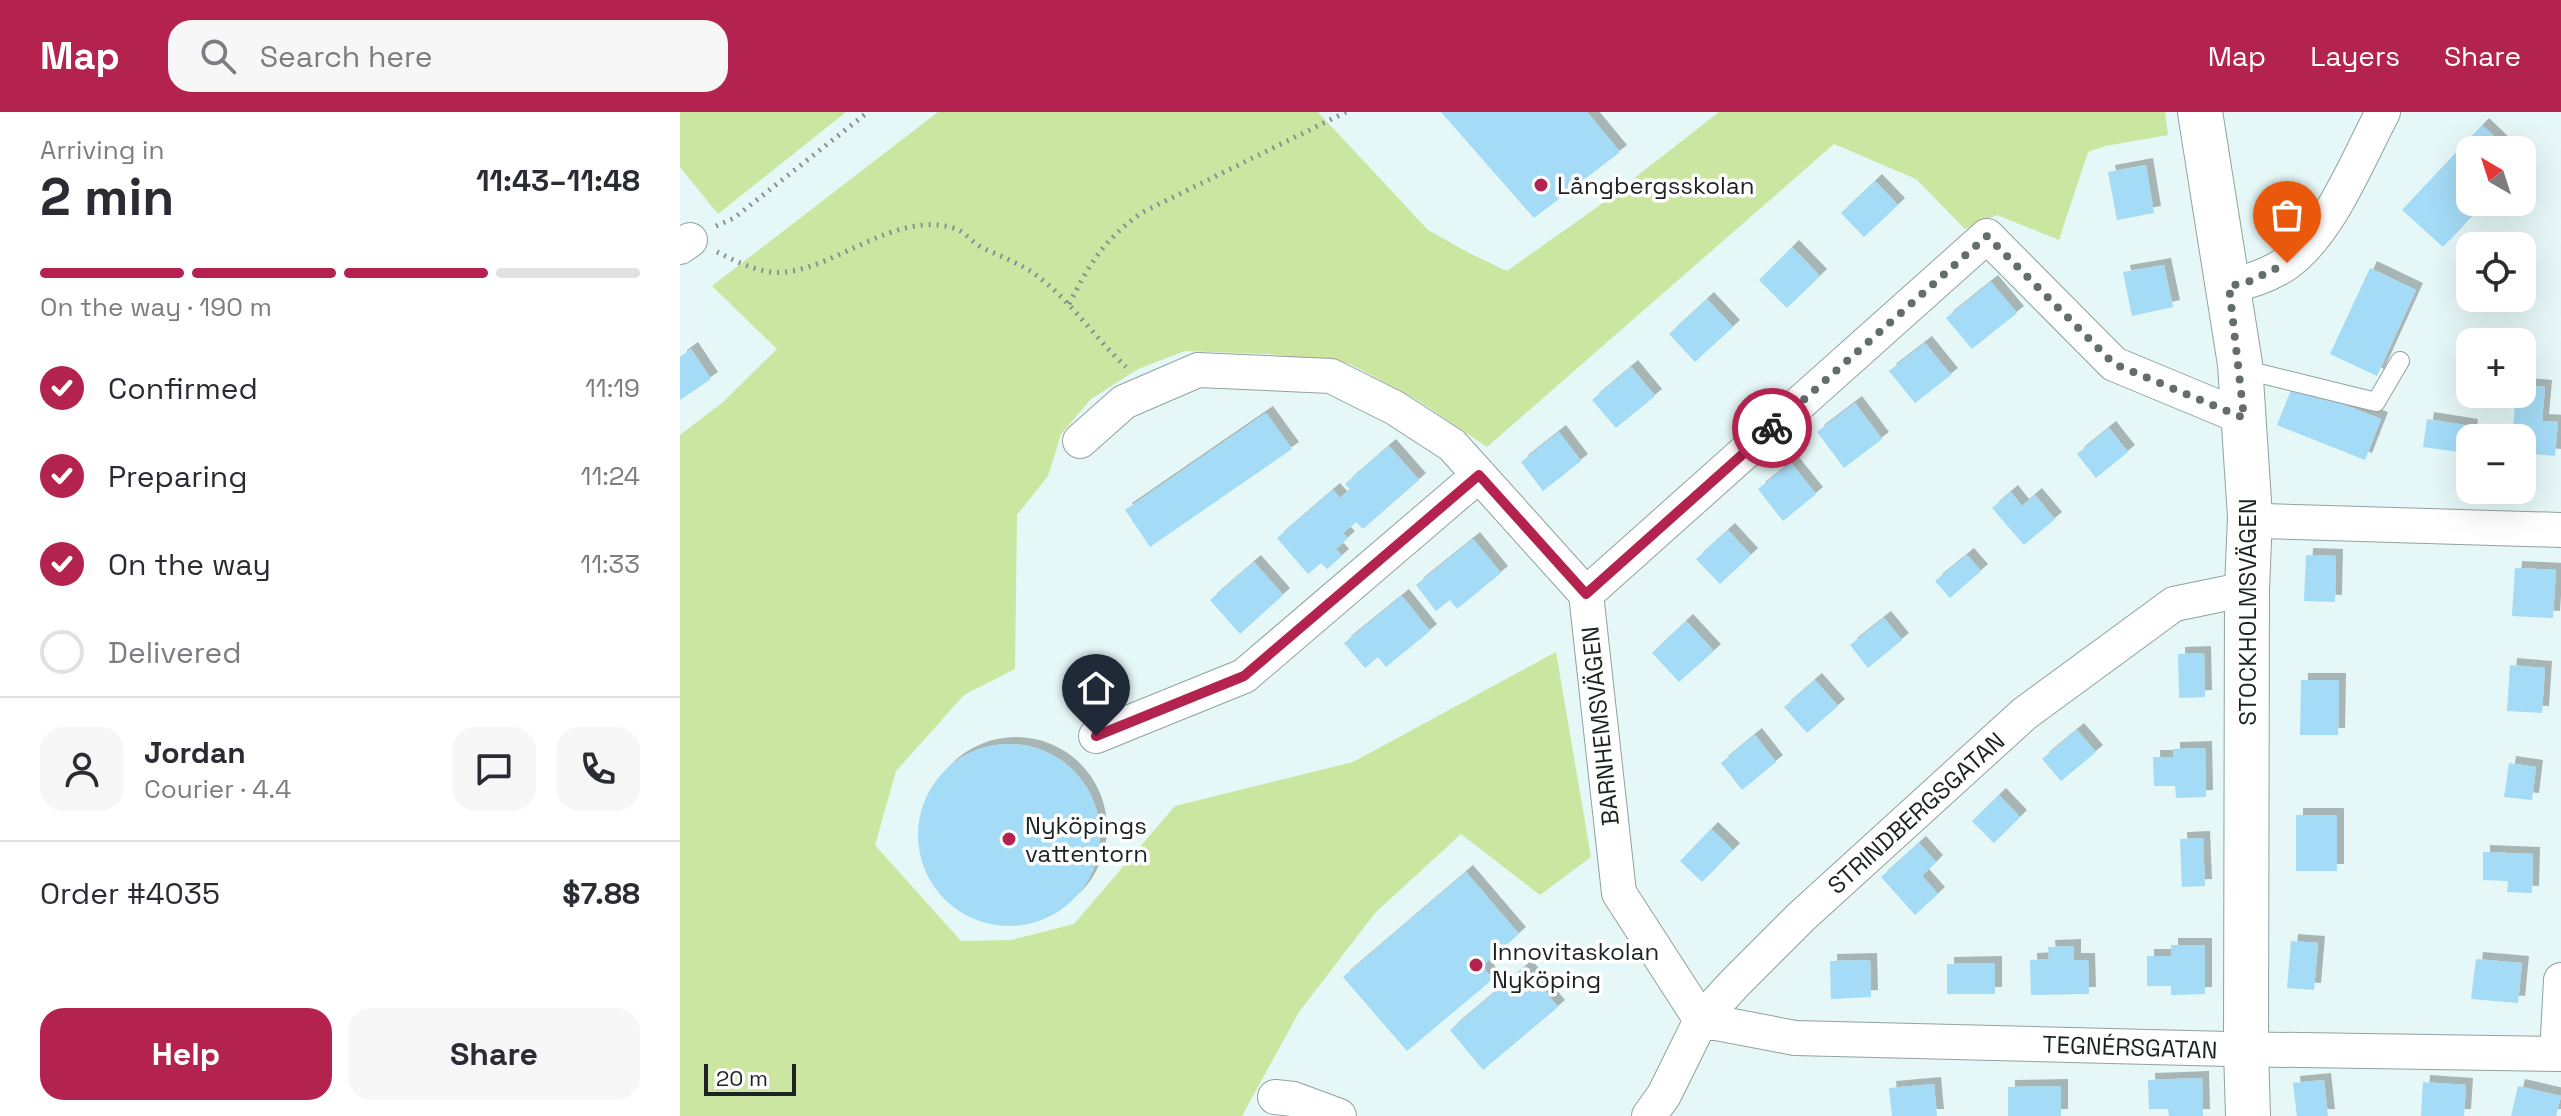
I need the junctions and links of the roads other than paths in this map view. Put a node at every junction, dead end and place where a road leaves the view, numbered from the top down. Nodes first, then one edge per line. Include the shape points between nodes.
1 (2200, 112) edge
2 (2383, 112) edge
3 (2229, 286) junction
4 (2400, 361) dead end
5 (2240, 364) junction
6 (2244, 418) junction
7 (1080, 441) dead end
8 (1479, 475) junction
9 (2250, 517) junction
10 (2561, 530) edge
11 (2247, 589) junction
12 (1586, 594) junction
13 (1096, 736) dead end
14 (2561, 980) edge
15 (1701, 1020) junction
16 (2246, 1049) junction
17 (2559, 1054) edge
18 (1275, 1097) dead end
19 (1339, 1116) edge
20 (1649, 1116) edge
21 (2248, 1116) edge

1 - 3 street, STOCKHOLMSVÄGEN
2 - 3 street via 2324,225 2287,263
3 - 5 street, STOCKHOLMSVÄGEN
4 - 5 lane via 2376,402
5 - 6 street, STOCKHOLMSVÄGEN
6 - 9 street, STOCKHOLMSVÄGEN
6 - 12 street, BARNHEMSVÄGEN via 2114,364 1987,236
7 - 8 street via 1124,402 1198,370 1331,376 1452,445
8 - 12 street
8 - 13 street via 1244,676
9 - 10 street
9 - 11 street, STOCKHOLMSVÄGEN
11 - 15 street, STRINDBERGSGATAN via 2174,604 2024,714 1801,917
11 - 16 street, STOCKHOLMSVÄGEN
12 - 15 street, BARNHEMSVÄGEN via 1619,893
14 - 17 street
15 - 16 street, TEGNÉRSGATAN via 1795,1038
15 - 20 street, STRINDBERGSGATAN
16 - 17 street, TEGNÉRSGATAN
16 - 21 street, STOCKHOLMSVÄGEN
18 - 19 street

